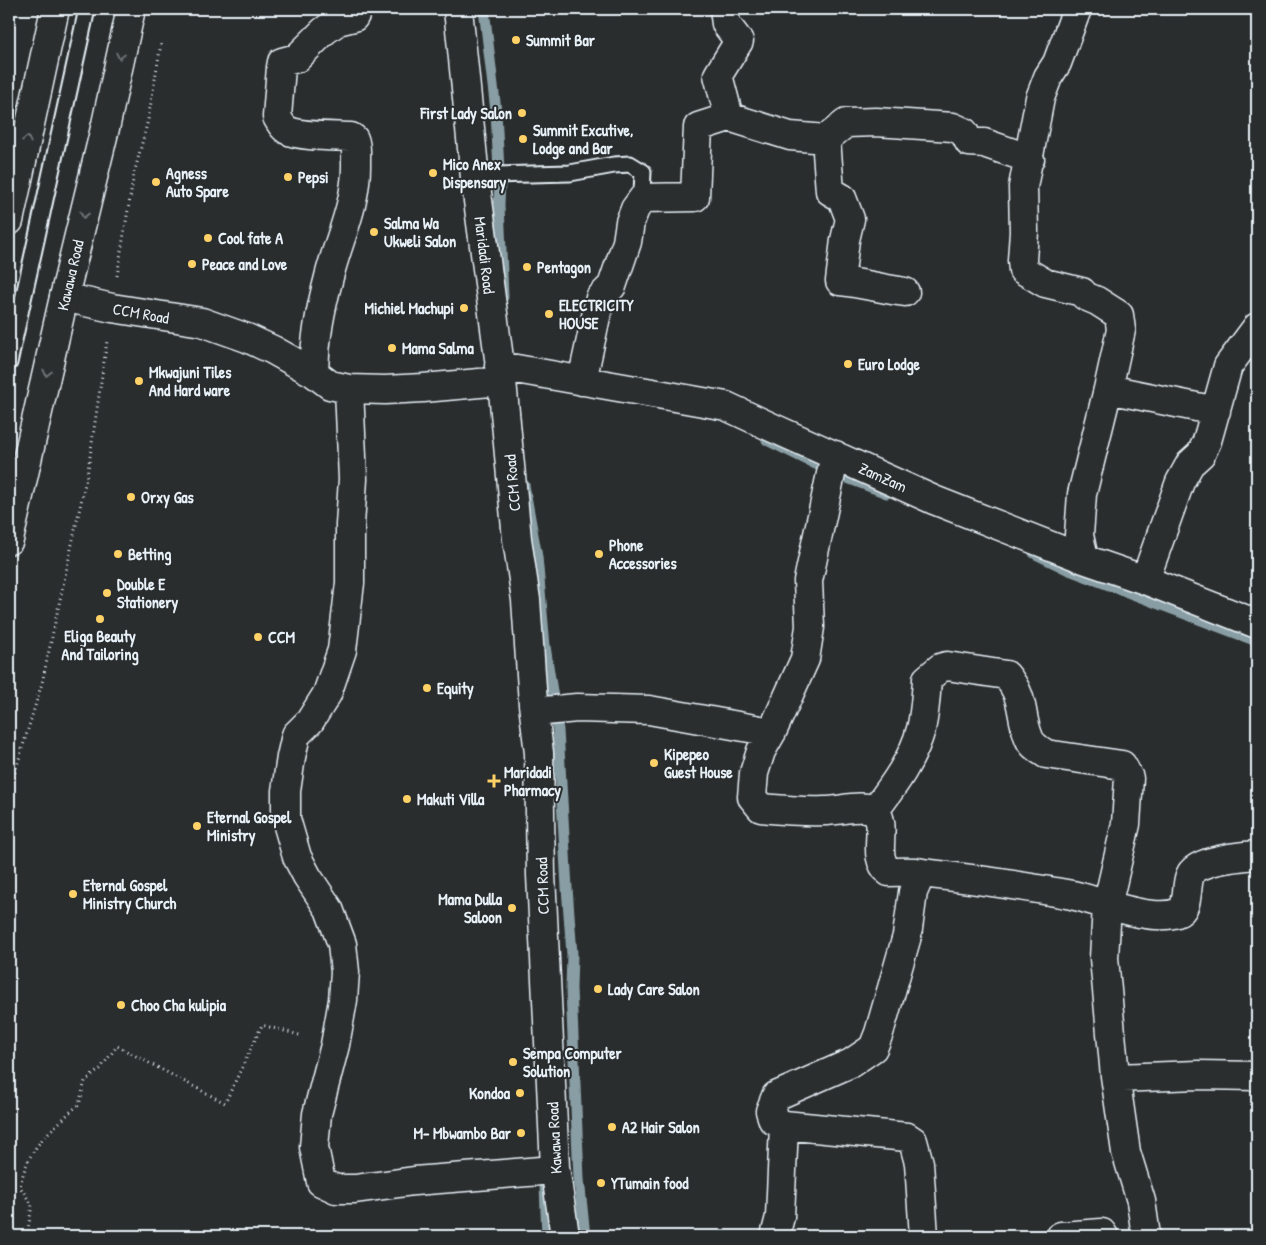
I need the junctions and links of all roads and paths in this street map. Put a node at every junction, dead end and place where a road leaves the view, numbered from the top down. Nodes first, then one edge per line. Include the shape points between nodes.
1 (55, 9) edge
2 (79, 9) edge
3 (87, 9) edge
4 (130, 9) edge
5 (358, 9) edge
6 (458, 9) edge
7 (724, 9) edge
8 (1077, 9) edge
9 (162, 37) dead end
10 (729, 117) junction
11 (826, 138) junction
12 (1030, 159) junction
13 (475, 178) junction
14 (643, 198) junction
15 (9, 221) edge
16 (905, 292) dead end
17 (64, 297) junction
18 (112, 308) junction
19 (1257, 327) edge
20 (9, 351) edge
21 (9, 364) edge
22 (314, 373) junction
23 (501, 374) junction
24 (582, 380) junction
25 (349, 389) junction
26 (1108, 389) junction
27 (1216, 411) junction
28 (835, 456) junction
29 (9, 540) edge
30 (1084, 559) junction
31 (1145, 580) junction
32 (1257, 624) edge
33 (534, 712) junction
34 (772, 732) junction
35 (9, 792) edge
36 (875, 810) junction
37 (1257, 855) edge
38 (913, 872) junction
39 (1107, 906) junction
40 (550, 1039) joint
41 (335, 1045) junction
42 (1257, 1076) edge
43 (1116, 1078) junction
44 (784, 1126) junction
45 (555, 1167) junction
46 (27, 1236) edge
47 (564, 1236) edge
48 (775, 1236) edge
49 (924, 1236) edge
50 (1061, 1236) edge
51 (1104, 1236) edge
52 (1146, 1236) edge

15 -> 1 street
2 - 20 lane via 68,76
3 - 21 lane
4 -> 17 street, Kawawa Road
5 - 22 street via 354,17 338,21 303,54 282,62 281,67 277,117 281,124 299,133 351,137 356,145 353,203 319,316
6 - 13 street, Maridadi Road
7 - 10 street via 726,24 738,41 718,75
8 - 12 street via 1040,98
9 - 18 path via 148,120 134,174
10 - 11 street via 790,136
10 - 14 street via 698,127 694,197
11 - 12 street via 846,123 953,127 964,132 969,142 984,143
11 - 16 street via 830,191 842,198 850,219 840,281
12 - 26 street via 1023,187 1023,270 1046,283 1082,292 1119,315 1121,330
13 - 14 lane via 570,172 630,164 644,172
13 - 23 street, Maridadi Road
14 - 24 street via 630,222 612,286 600,298
17 - 18 street, CCM Road
17 -> 29 street, Kawawa Road
18 - 22 street, CCM Road via 202,322 247,338
18 - 35 path via 88,470 42,683
19 - 27 street via 1228,366
22 - 25 street, CCM Road via 330,385
23 - 24 street, ZamZam
23 - 25 street, CCM Road via 414,388
23 - 33 street, CCM Road via 526,600
24 - 28 street, ZamZam via 726,406
25 - 41 street via 353,479 350,583 342,650 327,694 310,721 296,735 286,791 286,819 297,857 329,909 342,944 343,1000
26 - 27 street
26 - 30 street via 1082,494 1079,535
27 - 31 street via 1201,454 1190,464 1180,482
28 - 30 street, ZamZam via 934,500
28 - 34 street via 808,581 810,627 805,658
30 - 31 street, ZamZam
31 - 32 street, ZamZam
33 - 34 street via 577,708 649,710
33 - 40 street, CCM Road via 539,753
34 - 36 street via 754,773 752,797 761,808
36 - 38 street via 880,817 882,864 888,872
36 - 39 street via 901,774 914,749 921,728 927,679 947,666 1006,675 1015,686 1029,739 1036,748 1046,754 1122,765 1129,778 1126,824
37 - 39 street via 1196,867 1187,881 1183,908 1178,912 1154,914
38 - 39 street via 996,882 1074,896
38 - 44 street via 917,883 906,936 873,1048 851,1063 776,1096 770,1111 773,1120
39 - 43 street via 1104,958
40 - 45 street, Kawawa Road
41 - 45 street via 317,1114 314,1147 320,1182 336,1190 355,1189
41 - 46 path via 262,1026 225,1104 117,1046 100,1069 85,1081 79,1106 45,1134 31,1154 20,1187 32,1205
42 - 43 street
43 - 52 street via 1126,1152 1141,1200
44 - 48 street via 780,1217
44 - 49 street via 907,1137 913,1141 919,1163
45 - 47 street, Kawawa Road
50 - 51 street via 1102,1233

